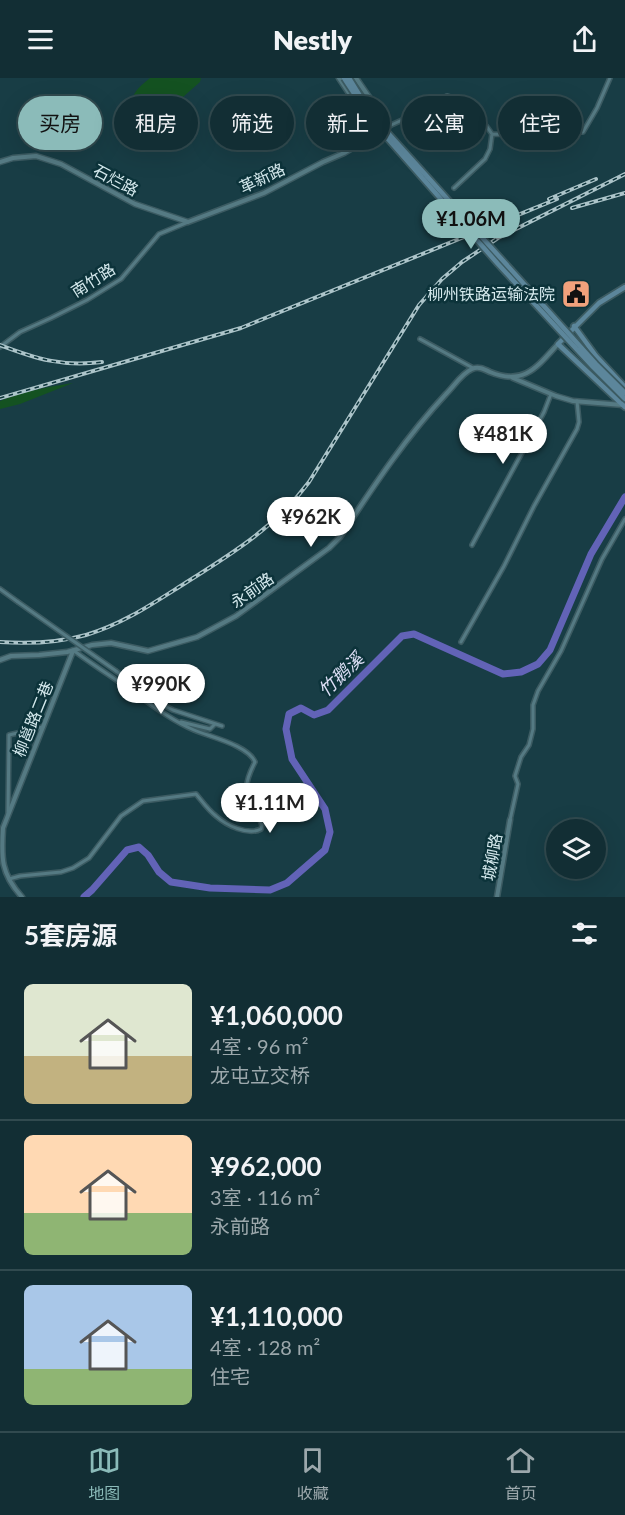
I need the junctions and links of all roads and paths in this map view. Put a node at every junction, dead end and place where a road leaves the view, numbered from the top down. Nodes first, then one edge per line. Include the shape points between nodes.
1 (339, 78) edge
2 (344, 78) edge
3 (349, 78) edge
4 (356, 78) edge
5 (610, 78) edge
6 (351, 96) edge
7 (368, 96) edge
8 (390, 126) edge
9 (492, 134) junction
10 (350, 150) edge
11 (0, 162) edge
12 (454, 188) dead end
13 (188, 222) junction
14 (625, 287) edge
15 (574, 326) junction
16 (420, 339) dead end
17 (558, 344) junction
18 (0, 347) edge
19 (474, 368) junction
20 (513, 377) junction
21 (625, 387) edge
22 (625, 393) edge
23 (551, 394) junction
24 (577, 401) junction
25 (624, 404) edge
26 (625, 519) edge
27 (472, 544) dead end
28 (0, 589) edge
29 (461, 642) dead end
30 (73, 650) junction
31 (0, 660) edge
32 (176, 720) junction
33 (215, 724) junction
34 (222, 726) dead end
35 (43, 727) junction
36 (8, 816) junction
37 (510, 820) joint
38 (9, 879) junction
39 (21, 896) edge
40 (497, 897) edge

1 - 6 street
2 - 25 main road, bridge via 381,131
3 - 22 main road, bridge via 388,133
4 - 7 street
5 - 9 street via 583,132
8 - 9 street via 447,96 482,119
9 - 12 street via 485,159
10 - 13 street, 革新路 via 264,193
11 - 13 street, 石烂路 via 36,156 52,161 135,204
13 - 18 street, 南竹路 via 159,234 121,279 20,332
14 - 15 main road via 599,303
15 - 17 main road
15 - 21 main road
16 - 19 street
17 - 20 street via 533,369
17 - 25 main road
19 - 20 street
19 - 30 street, 永前路 via 464,374 399,449 340,537 236,616 196,637 148,651 111,643
20 - 23 street
23 - 24 street
23 - 27 street
24 - 25 street
24 - 29 street via 577,429
26 - 37 street via 538,691 529,745 515,776 518,784
28 - 33 street, bridge via 161,704
30 - 31 street, 永前路
30 - 32 street
30 - 35 street, 柳邕路二巷
32 - 33 street via 210,729
32 - 38 street via 252,755 255,762 246,789 261,829 250,832 237,828 216,816 196,794 144,801 121,816 89,858 73,868
33 - 34 street
35 - 36 street, 柳邕路二巷
35 - 36 street via 9,735
36 - 38 street, 柳邕路二巷 via 2,847
37 - 40 street, 城柳路
38 - 39 street, 柳邕路二巷

